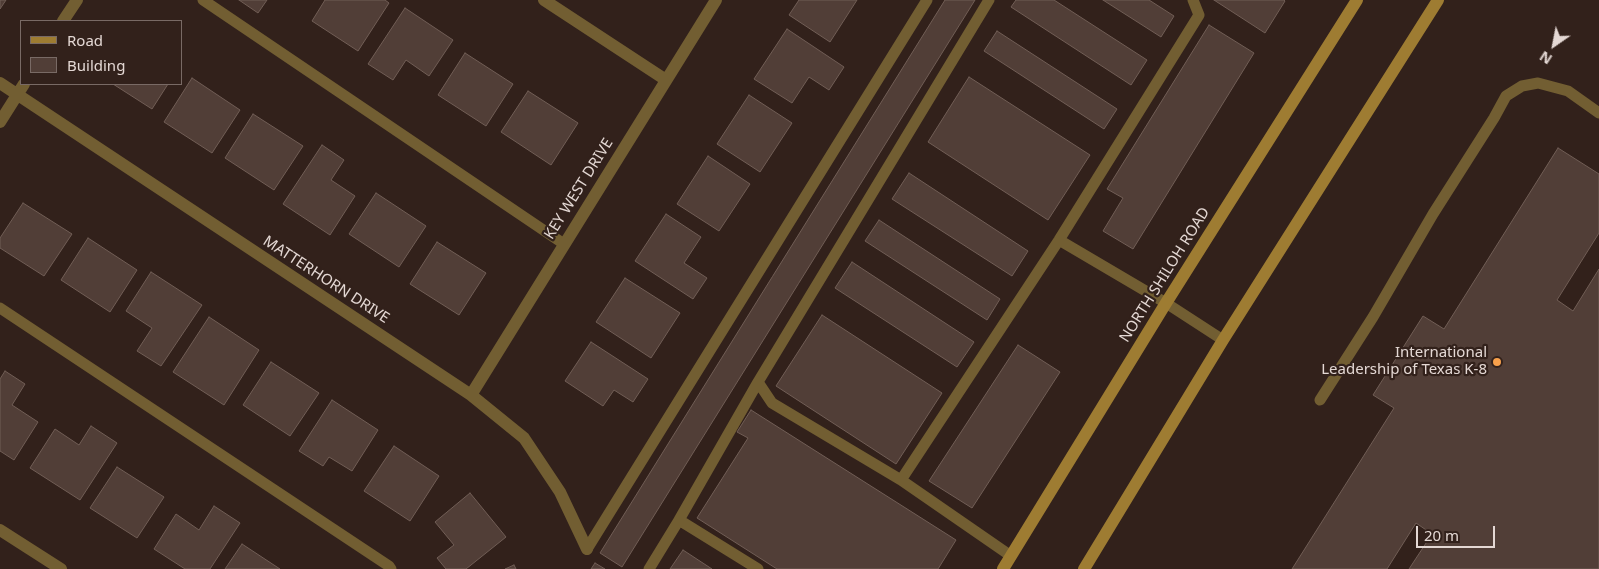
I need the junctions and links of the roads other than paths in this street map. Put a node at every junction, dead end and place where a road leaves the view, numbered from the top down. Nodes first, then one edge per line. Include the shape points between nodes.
1 (76, 0) edge
2 (203, 0) edge
3 (544, 0) edge
4 (716, 0) edge
5 (927, 0) edge
6 (989, 0) edge
7 (1193, 0) edge
8 (1357, 0) edge
9 (1438, 0) edge
10 (64, 20) edge
11 (666, 80) junction
12 (0, 83) edge
13 (23, 85) edge
14 (17, 95) junction
15 (1599, 114) edge
16 (0, 122) edge
17 (1059, 240) junction
18 (564, 244) junction
19 (1166, 303) junction
20 (0, 308) edge
21 (1223, 340) junction
22 (758, 382) junction
23 (471, 395) junction
24 (1320, 400) dead end
25 (901, 480) junction
26 (679, 520) junction
27 (0, 530) edge
28 (587, 549) joint
29 (1011, 556) junction
30 (61, 569) edge
31 (391, 569) edge
32 (649, 569) edge
33 (758, 569) edge
34 (1003, 569) edge
35 (1084, 569) edge

1 - 10 street
2 - 18 lane
3 - 11 street
4 - 11 street, KEY WEST DRIVE
5 - 28 lane
6 - 22 lane
7 - 17 lane via 1199,15
8 - 19 main road, NORTH SHILOH ROAD
9 - 21 main road
11 - 18 street, KEY WEST DRIVE
12 - 14 street, MATTERHORN DRIVE
13 - 14 street
14 - 16 street
14 - 23 street, MATTERHORN DRIVE
15 - 24 lane via 1568,91 1538,83 1522,86 1506,96
17 - 19 lane
17 - 25 lane
18 - 23 street, KEY WEST DRIVE
19 - 21 lane
19 - 29 main road, NORTH SHILOH ROAD
20 - 31 lane
21 - 35 main road
22 - 25 lane via 772,403
22 - 26 lane
23 - 28 street, MATTERHORN DRIVE via 524,438 560,492
25 - 29 lane
26 - 32 lane
26 - 33 lane
27 - 30 street
29 - 34 main road, NORTH SHILOH ROAD

